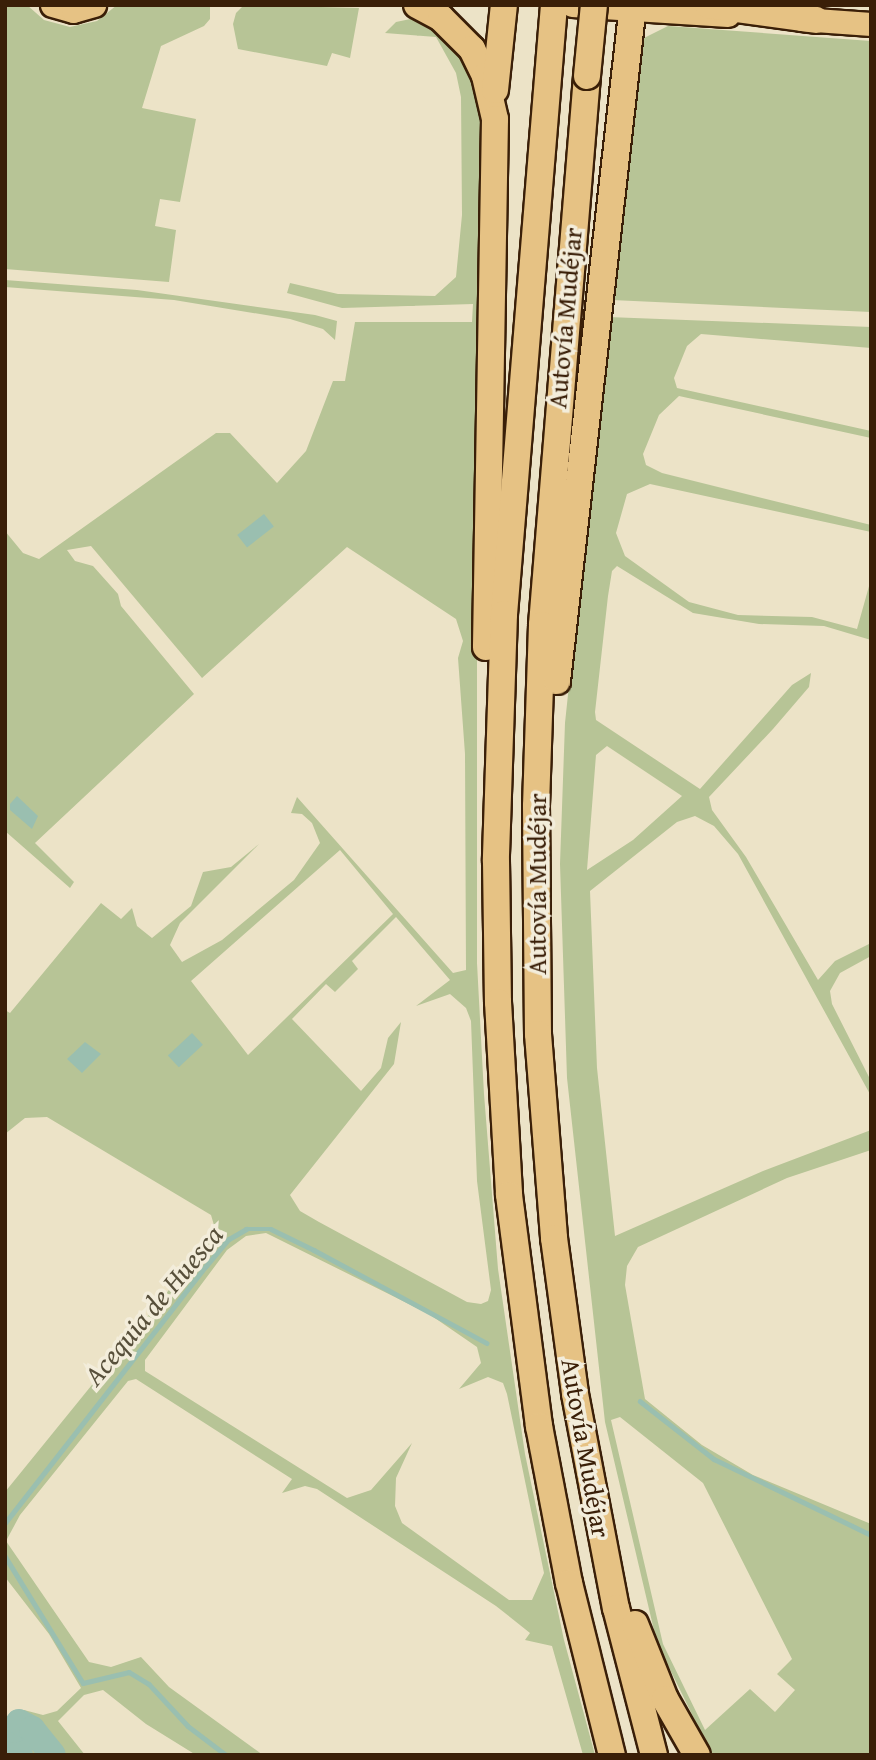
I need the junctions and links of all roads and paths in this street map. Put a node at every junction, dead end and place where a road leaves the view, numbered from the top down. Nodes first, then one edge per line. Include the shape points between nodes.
1 (52, 5) edge
2 (94, 5) edge
3 (417, 5) edge
4 (504, 5) edge
5 (554, 5) edge
6 (572, 5) edge
7 (594, 5) edge
8 (708, 5) edge
9 (632, 8) edge
10 (816, 20) junction
11 (871, 24) edge
12 (495, 119) junction
13 (536, 806) junction
14 (496, 861) junction
15 (584, 1453) junction
16 (612, 1755) edge
17 (654, 1755) edge
18 (697, 1755) edge

1 - 2 main road via 73,11
3 - 12 highway via 441,18 472,49 485,76
4 - 12 highway via 497,39
5 - 14 highway, Autovía Mudéjar via 509,530
6 - 9 main road
7 - 13 highway, Autovía Mudéjar, bridge via 554,447
8 - 10 highway
9 - 10 main road
9 - 13 highway via 549,773
10 - 11 main road
12 - 14 highway via 485,831
13 - 15 highway, Autovía Mudéjar via 536,963 544,1130 561,1298
14 - 16 highway, Autovía Mudéjar via 504,1127 525,1335 564,1559
15 - 17 highway, Autovía Mudéjar via 616,1608
15 - 18 highway via 600,1471 623,1584 643,1648

